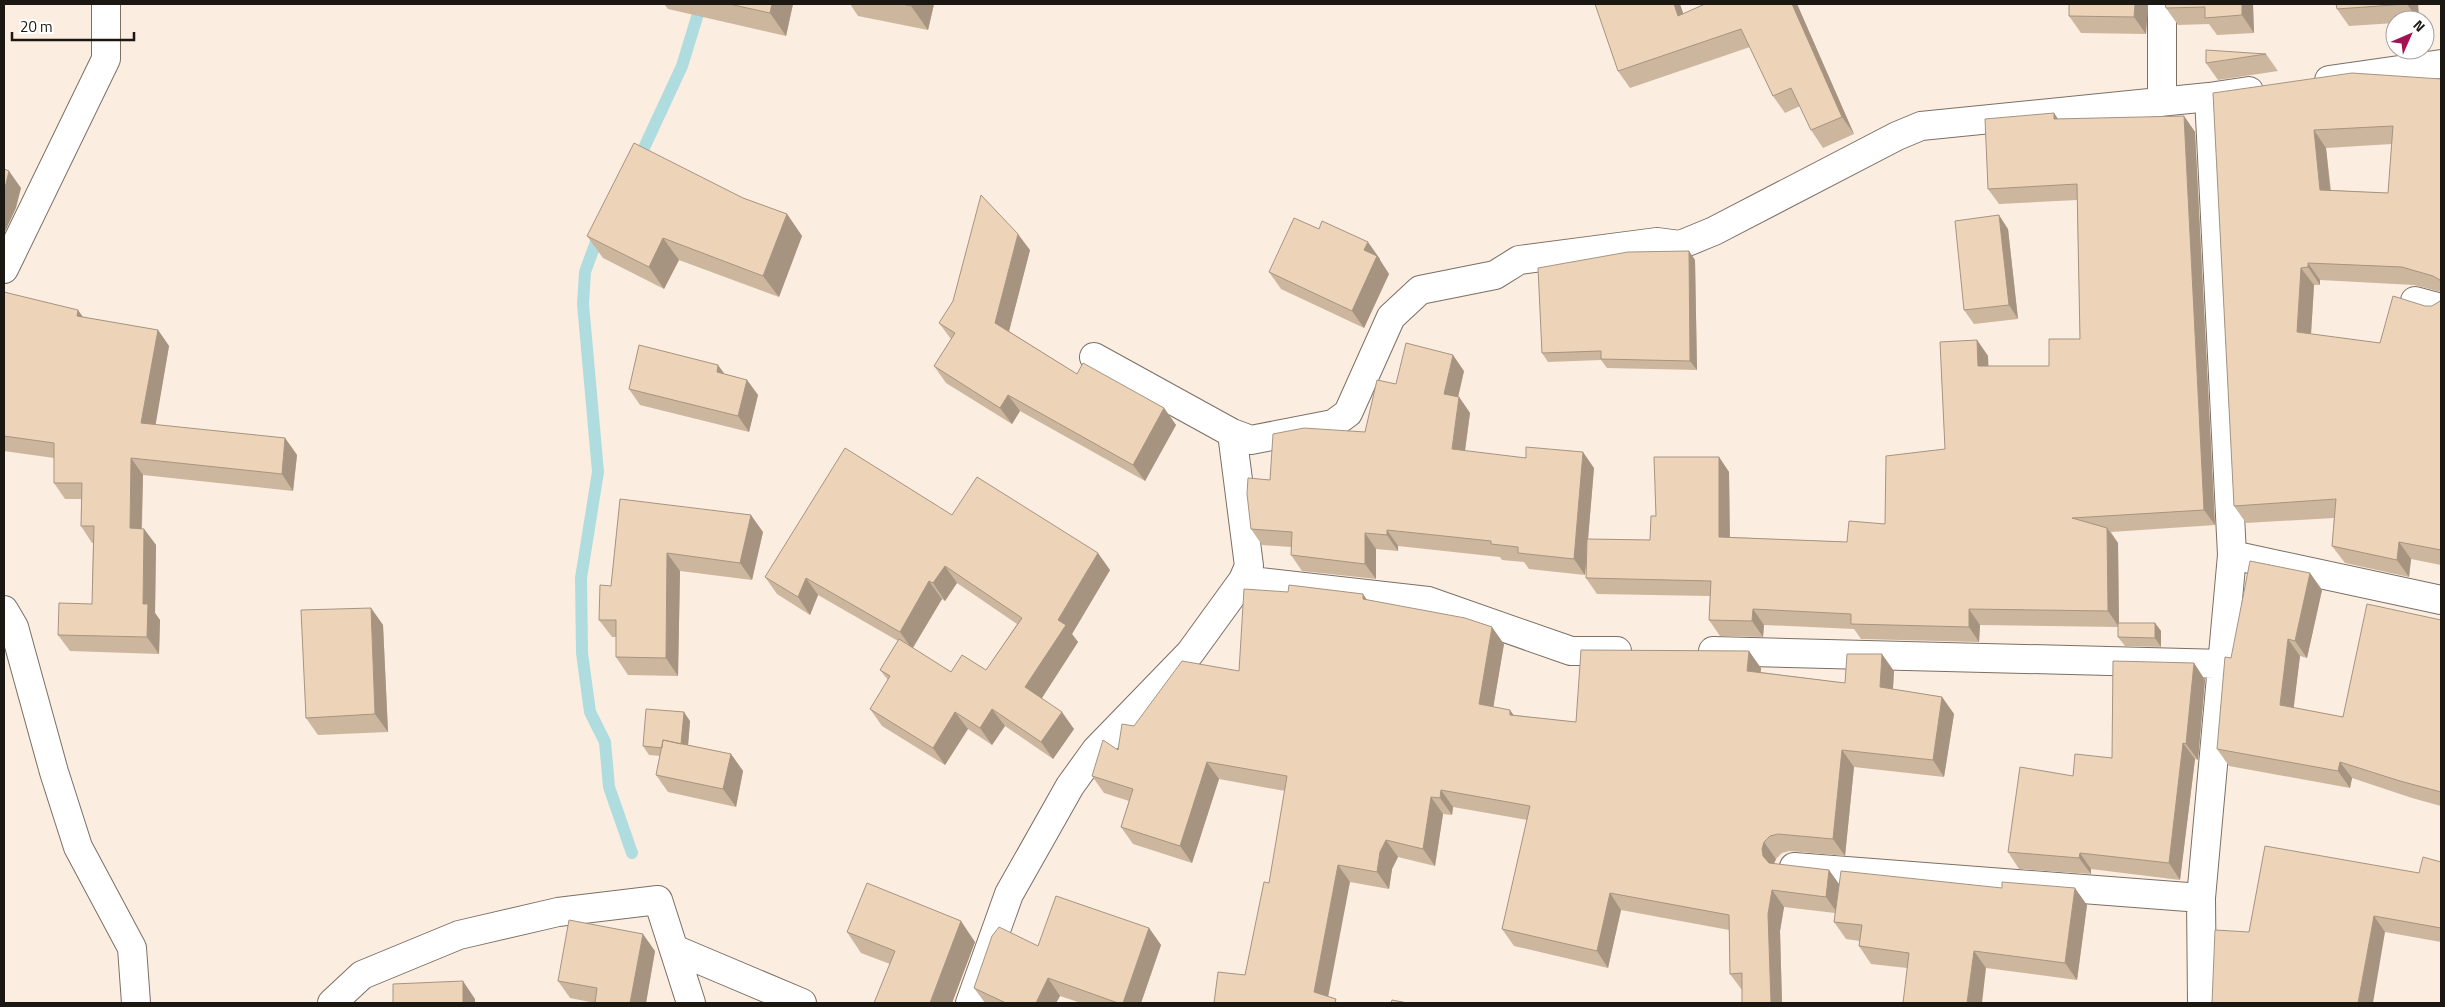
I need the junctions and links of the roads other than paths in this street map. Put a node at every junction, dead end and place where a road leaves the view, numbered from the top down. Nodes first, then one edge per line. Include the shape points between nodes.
1 (106, 4) edge
2 (2162, 4) edge
3 (2441, 64) edge
4 (2307, 83) edge
5 (2278, 87) edge
6 (2209, 97) junction
7 (2162, 102) junction
8 (4, 269) edge
9 (2415, 301) edge
10 (2441, 308) edge
11 (1094, 357) dead end
12 (1232, 433) junction
13 (2232, 555) junction
14 (1243, 580) junction
15 (2441, 600) edge
16 (4, 610) edge
17 (1646, 651) edge
18 (1692, 651) edge
19 (2224, 664) junction
20 (1789, 867) edge
21 (2201, 898) junction
22 (674, 949) junction
23 (136, 1003) edge
24 (332, 1003) edge
25 (691, 1003) edge
26 (802, 1003) edge
27 (970, 1003) edge
28 (2202, 1003) edge

1 - 8 street via 106,59
2 - 7 street
3 - 4 street
5 - 6 street
6 - 7 street
6 - 13 street
7 - 12 street via 1921,126 1680,246 1657,242 1518,260 1495,275 1420,290 1391,317 1348,413 1333,424 1251,440
9 - 10 street
11 - 12 street
12 - 14 street via 1249,566
13 - 15 street
13 - 19 street
14 - 17 street via 1428,601 1571,651
14 - 27 street via 1190,653 1096,750 1070,786 1009,894
16 - 23 street via 14,627 78,847 132,948
18 - 19 street
19 - 21 street
20 - 21 street
21 - 28 street
22 - 24 street via 658,900 567,911 459,935 362,975
22 - 25 street
22 - 26 street

